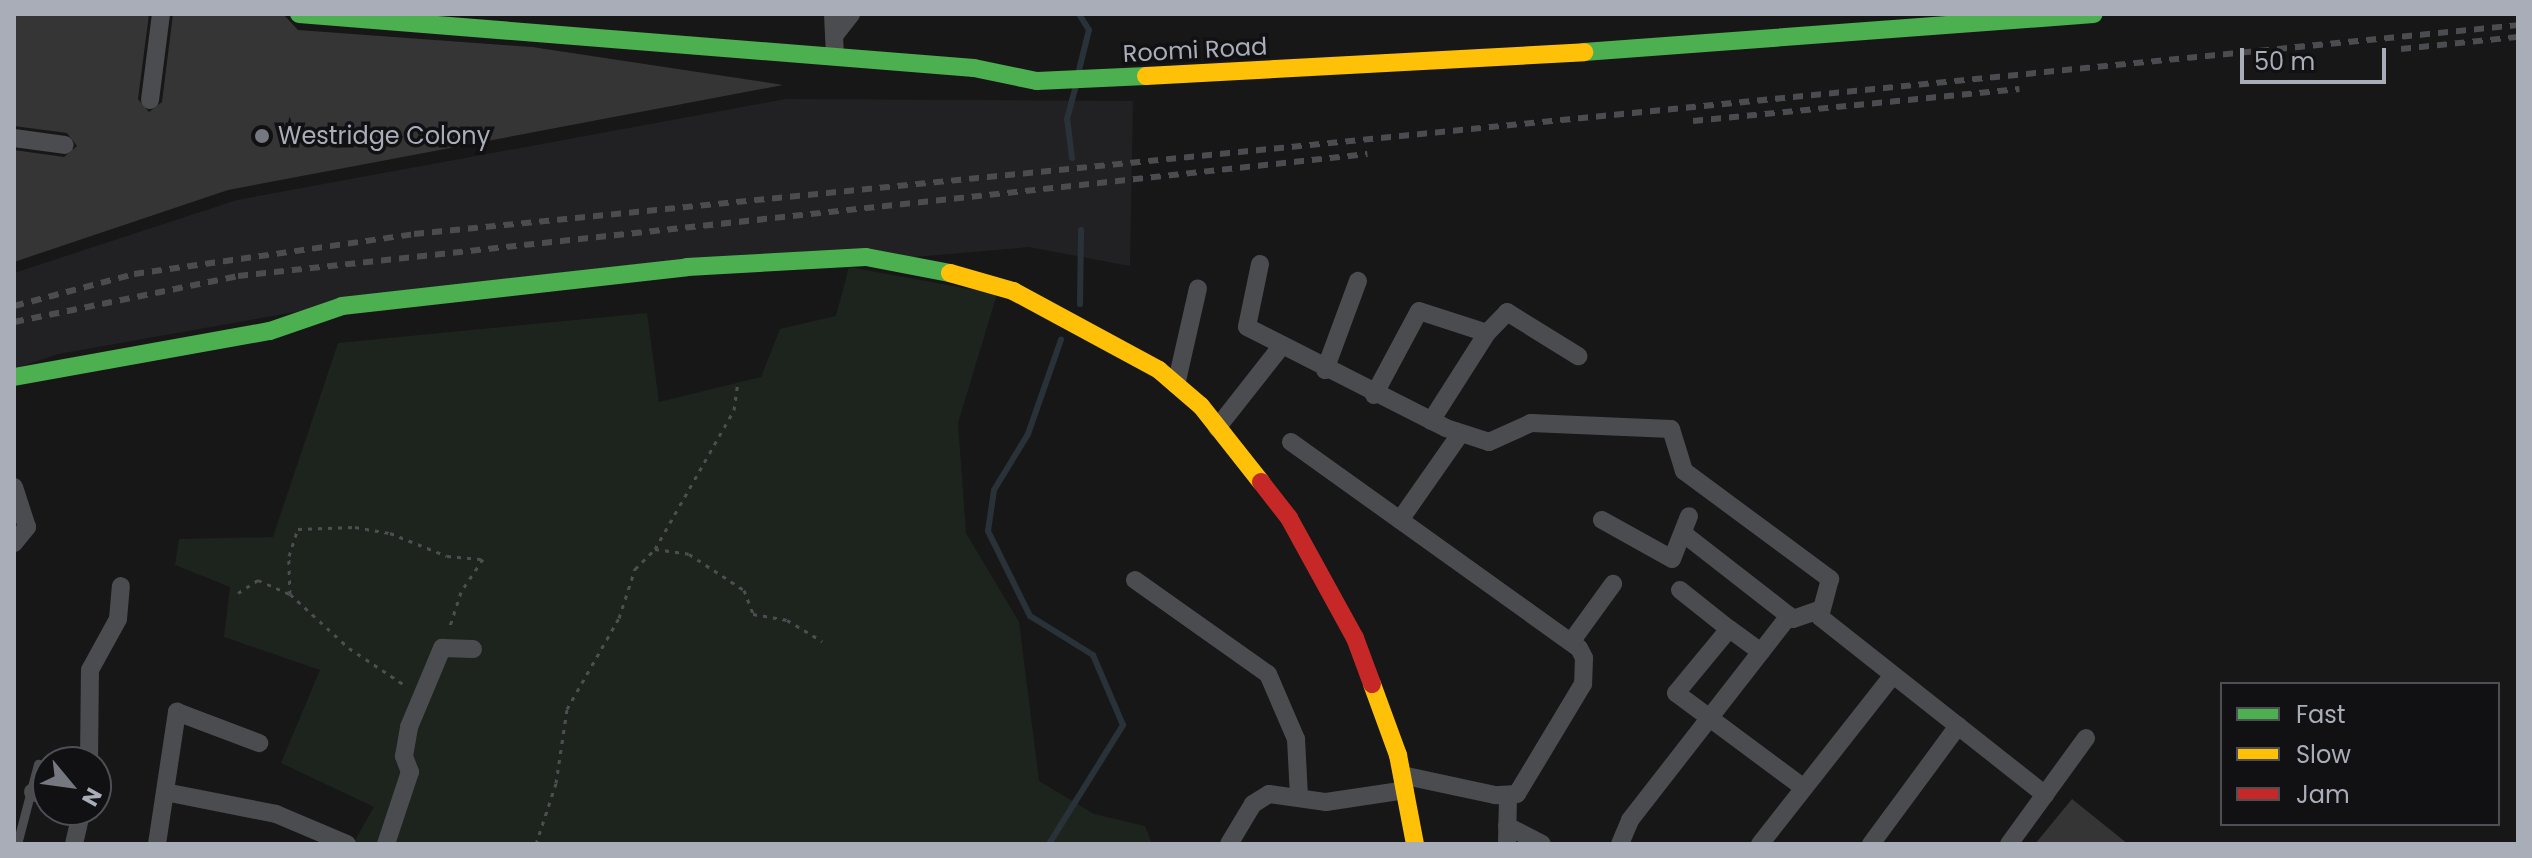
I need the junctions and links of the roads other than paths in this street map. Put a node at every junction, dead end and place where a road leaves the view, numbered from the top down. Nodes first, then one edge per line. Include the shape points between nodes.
1 (161, 14) edge
2 (299, 14) edge
3 (833, 14) edge
4 (851, 14) edge
5 (2094, 14) edge
6 (1928, 21) edge
7 (834, 36) junction
8 (835, 56) junction
9 (150, 100) dead end
10 (14, 138) edge
11 (65, 145) dead end
12 (1260, 264) dead end
13 (1358, 281) dead end
14 (1198, 288) dead end
15 (1487, 333) junction
16 (1280, 348) junction
17 (1578, 356) dead end
18 (1325, 370) junction
19 (14, 377) edge
20 (1176, 385) junction
21 (1374, 395) junction
22 (1431, 421) junction
23 (1217, 428) junction
24 (1461, 433) junction
25 (1291, 442) dead end
26 (14, 487) edge
27 (1400, 520) junction
28 (1602, 520) dead end
29 (14, 543) edge
30 (1135, 580) dead end
31 (1613, 584) dead end
32 (121, 586) dead end
33 (1680, 590) dead end
34 (1819, 610) junction
35 (1789, 616) junction
36 (1729, 629) junction
37 (1571, 642) junction
38 (473, 649) dead end
39 (1761, 652) junction
40 (1893, 675) junction
41 (1711, 718) junction
42 (1958, 726) junction
43 (2086, 738) dead end
44 (259, 743) dead end
45 (89, 746) edge
46 (1404, 782) junction
47 (1804, 788) junction
48 (165, 792) junction
49 (2045, 795) junction
50 (1299, 796) junction
51 (1508, 796) junction
52 (32, 811) edge
53 (1507, 835) edge
54 (17, 844) edge
55 (157, 844) edge
56 (347, 844) edge
57 (386, 844) edge
58 (1229, 844) edge
59 (1415, 844) edge
60 (1542, 844) edge
61 (1620, 844) edge
62 (1760, 844) edge
63 (1871, 844) edge
64 (2009, 844) edge

1 - 9 street
2 - 8 street, Roomi Road
3 - 7 street
4 - 7 street
5 - 6 street, Roomi Road
6 - 8 street, Roomi Road via 1428,63 1077,80 1037,81 974,68
7 - 8 street
10 - 11 street
12 - 16 street via 1247,327
13 - 18 street
14 - 20 street
15 - 17 street via 1507,312
15 - 21 street via 1419,311
15 - 22 street
16 - 18 street
16 - 23 street
18 - 21 street
19 - 20 street via 270,331 342,306 687,267 866,257 924,265 1013,291 1096,333
20 - 23 street
21 - 22 street
22 - 24 street
23 - 46 street via 1289,518 1355,638
24 - 27 street
24 - 34 street via 1489,442 1531,423 1671,429 1684,471 1830,579
25 - 27 street
26 - 29 street via 27,527
27 - 37 street
28 - 35 street via 1672,559 1687,525
30 - 50 street via 1268,674 1296,739
31 - 37 street
32 - 45 street via 118,619 90,670
33 - 36 street
34 - 35 street
34 - 40 street via 1820,617
35 - 39 street
36 - 39 street
36 - 41 street via 1676,693
37 - 51 street via 1584,658 1583,684 1526,784
38 - 57 street via 442,648 404,756 410,772
39 - 41 street
40 - 42 street
40 - 47 street
41 - 47 street
41 - 61 street via 1630,820
42 - 49 street
42 - 63 street
43 - 49 street
44 - 48 street via 177,712
46 - 50 street via 1326,802
46 - 51 street
46 - 59 street
47 - 62 street
48 - 55 street
48 - 56 street via 276,814
49 - 64 street
50 - 58 street via 1269,794 1253,804
51 - 53 street
52 - 54 lane
53 - 60 street

